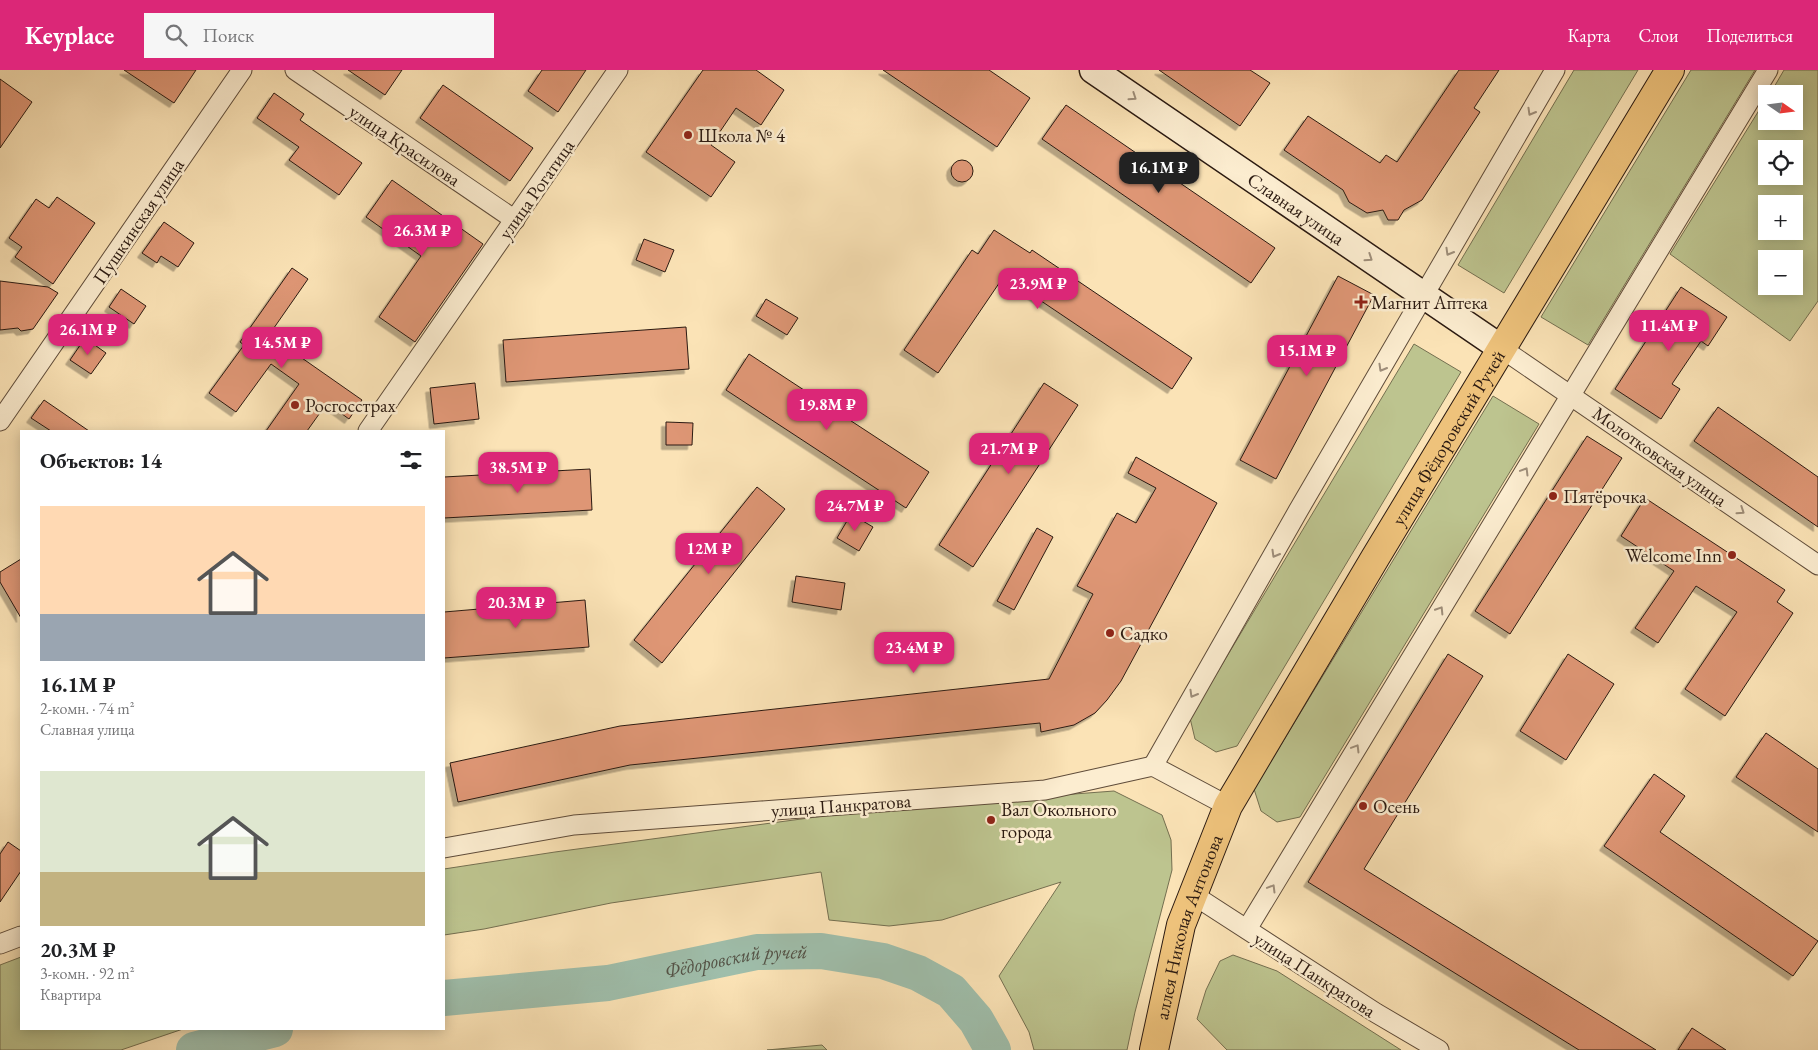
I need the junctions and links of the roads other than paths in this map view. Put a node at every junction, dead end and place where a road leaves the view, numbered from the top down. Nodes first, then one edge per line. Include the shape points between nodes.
1 (242, 70) edge
2 (296, 70) edge
3 (618, 70) edge
4 (1093, 70) edge
5 (1556, 70) edge
6 (1670, 70) edge
7 (1768, 70) edge
8 (515, 220) junction
9 (1424, 296) junction
10 (1501, 348) junction
11 (1571, 395) junction
12 (0, 421) edge
13 (369, 430) edge
14 (1818, 565) edge
15 (1153, 766) junction
16 (1228, 806) junction
17 (445, 848) edge
18 (1192, 894) junction
19 (1247, 929) junction
20 (20, 936) edge
21 (0, 944) edge
22 (1154, 1050) edge
23 (1439, 1050) edge

1 - 12 street, Пушкинская улица
2 - 8 street, улица Красилова
3 - 8 street, улица Рогатица
4 -> 9 street, Славная улица
5 -> 9 street
6 - 10 main road, улица Фёдоровский Ручей
7 - 11 street
8 - 13 street, улица Рогатица
9 - 10 street, Славная улица
9 -> 15 street
10 - 11 street, Молотковская улица
10 - 16 main road, улица Фёдоровский Ручей
11 -> 14 street, Молотковская улица
19 -> 11 street
15 - 16 street
15 - 17 street, улица Панкратова via 1045,790 574,824
16 - 18 main road, аллея Николая Антонова
18 - 19 street, улица Панкратова
18 - 22 main road, аллея Николая Антонова via 1181,925
19 - 23 street, улица Панкратова
20 - 21 street

